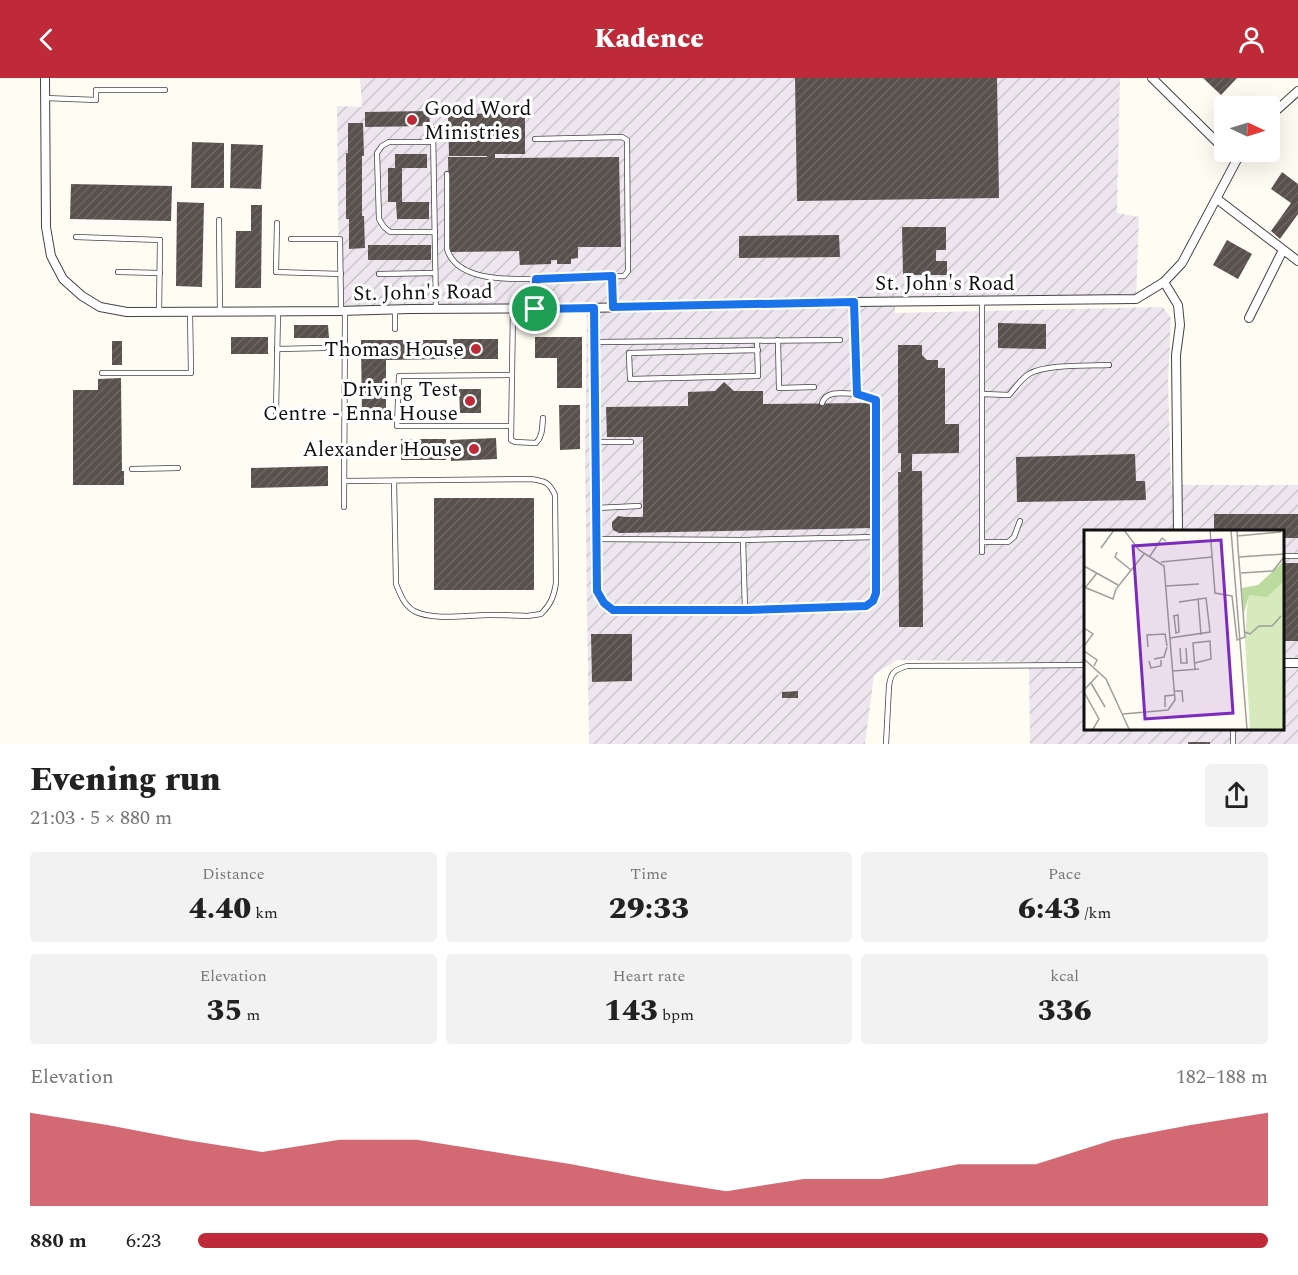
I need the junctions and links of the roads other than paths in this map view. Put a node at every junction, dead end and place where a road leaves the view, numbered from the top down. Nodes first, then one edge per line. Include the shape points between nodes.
1 (45, 78) edge
2 (1152, 78) edge
3 (165, 90) dead end
4 (1298, 91) edge
5 (45, 98) junction
6 (1280, 107) edge
7 (433, 130) dead end
8 (535, 139) dead end
9 (1214, 139) edge
10 (433, 142) junction
11 (1233, 162) edge
12 (447, 174) dead end
13 (1217, 199) junction
14 (219, 220) dead end
15 (277, 223) dead end
16 (435, 231) junction
17 (76, 237) dead end
18 (291, 239) dead end
19 (1283, 250) junction
20 (1298, 261) edge
21 (118, 272) dead end
22 (160, 273) junction
23 (435, 273) junction
24 (341, 274) junction
25 (379, 274) dead end
26 (612, 276) junction
27 (536, 279) junction
28 (1164, 282) junction
29 (854, 302) junction
30 (982, 302) junction
31 (613, 307) junction
32 (594, 308) junction
33 (395, 309) junction
34 (436, 309) junction
35 (513, 309) junction
36 (535, 309) junction
37 (343, 311) junction
38 (220, 312) junction
39 (278, 312) junction
40 (159, 313) junction
41 (190, 313) junction
42 (1249, 318) dead end
43 (395, 329) dead end
44 (757, 340) junction
45 (778, 340) junction
46 (840, 340) dead end
47 (595, 342) junction
48 (324, 348) dead end
49 (278, 349) junction
50 (758, 351) dead end
51 (1109, 365) dead end
52 (102, 374) dead end
53 (512, 375) junction
54 (814, 387) dead end
55 (857, 394) junction
56 (982, 394) junction
57 (822, 404) dead end
58 (276, 413) dead end
59 (543, 418) dead end
60 (511, 426) junction
61 (596, 442) junction
62 (631, 442) dead end
63 (178, 468) dead end
64 (132, 469) dead end
65 (345, 481) junction
66 (394, 481) junction
67 (639, 506) dead end
68 (344, 507) dead end
69 (596, 508) junction
70 (1020, 521) dead end
71 (1178, 530) edge
72 (877, 537) junction
73 (597, 539) junction
74 (743, 540) junction
75 (982, 542) junction
76 (982, 552) dead end
77 (745, 610) junction
78 (1084, 665) edge
79 (886, 744) edge

1 - 5 street, St. John's Road
2 - 9 street
3 - 5 lane via 96,90 96,100
4 - 6 street
5 - 40 street, St. John's Road via 46,227 55,264 63,279 100,307
7 - 10 lane
8 - 26 lane via 627,140 628,271 624,276
10 - 16 lane
10 - 16 lane via 389,142 377,153 379,219 384,227 390,232
11 - 13 street, St. John's Road
12 - 27 lane via 449,256 469,273 480,276
13 - 19 street
13 - 28 street, St. John's Road via 1182,263
14 - 38 lane
15 - 24 lane via 276,272
16 - 23 lane
17 - 22 lane via 160,240
18 - 24 lane via 340,239
19 - 20 street
19 - 42 street
21 - 22 lane
22 - 40 lane
23 - 25 lane
23 - 34 lane
24 - 37 lane
26 - 27 lane
26 - 31 lane
27 - 36 lane
28 - 30 street, St. John's Road via 1136,299
28 - 71 street via 1178,305 1180,325 1176,355
29 - 30 street, St. John's Road
29 - 31 street, St. John's Road
29 - 55 lane
30 - 56 lane
31 - 32 street, St. John's Road
32 - 36 street, St. John's Road
32 - 47 lane
33 - 34 street, St. John's Road
33 - 37 street, St. John's Road
33 - 43 lane
34 - 35 street, St. John's Road
35 - 36 street, St. John's Road
35 - 53 lane
37 - 39 street, St. John's Road
37 - 65 lane
38 - 39 street, St. John's Road
38 - 41 street, St. John's Road
39 - 49 lane
40 - 41 street, St. John's Road
41 - 52 lane via 191,373
44 - 45 lane
44 - 47 lane
44 - 50 lane via 758,376 630,379 629,353
45 - 46 lane
45 - 54 lane via 779,388
47 - 61 lane
48 - 49 lane
49 - 58 lane
51 - 56 lane via 1041,369 1029,374 1009,395
53 - 60 lane
53 - 60 lane via 399,376 397,426
55 - 57 lane via 829,394
55 - 72 lane via 876,400
56 - 75 lane
59 - 60 lane via 536,443 511,440
61 - 62 lane
61 - 69 lane
63 - 64 lane
65 - 66 lane
65 - 68 lane
66 - 66 lane via 531,479 551,486 555,495 556,583 548,607 541,614 527,616 441,616 415,611 401,597 396,584
67 - 69 lane
69 - 73 lane
70 - 75 lane via 1008,542
72 - 74 lane
72 - 77 lane via 876,593 866,606
73 - 74 lane
73 - 77 lane via 597,591 613,610
74 - 77 lane
75 - 76 lane
78 - 79 lane via 896,669 890,676

